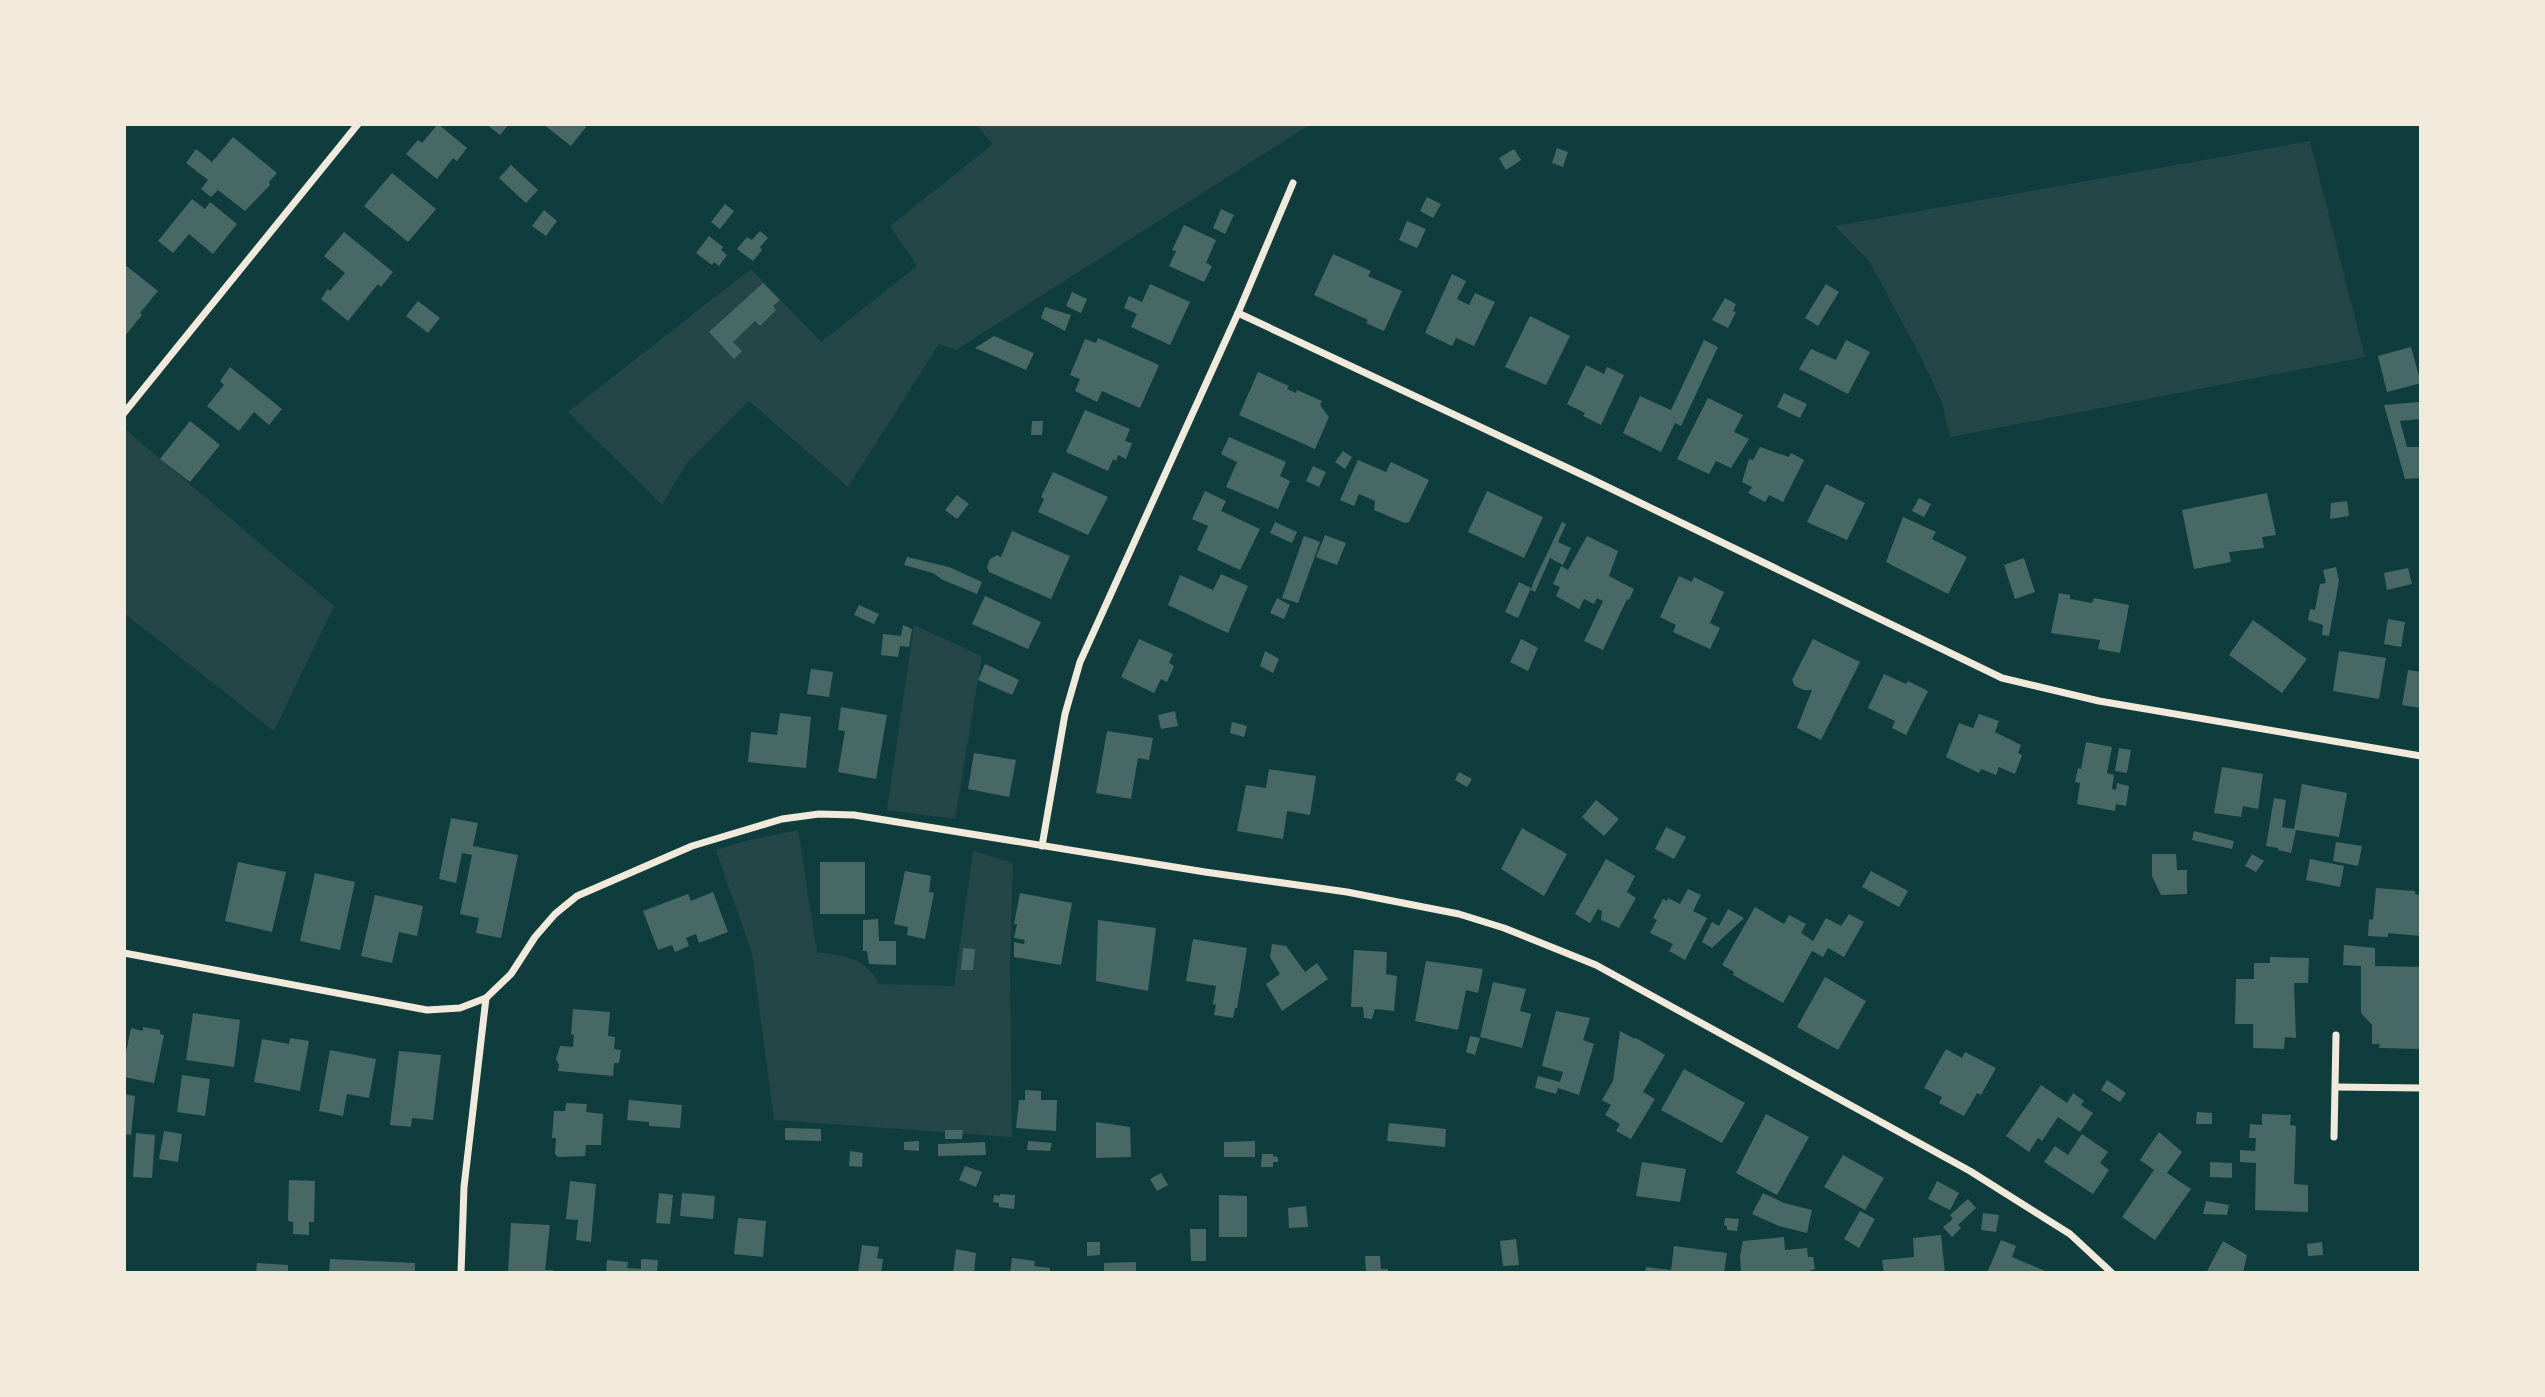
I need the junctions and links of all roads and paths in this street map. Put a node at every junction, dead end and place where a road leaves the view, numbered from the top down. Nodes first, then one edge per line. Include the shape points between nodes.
1 (358, 124) edge
2 (1293, 183) dead end
3 (1238, 313) junction
4 (124, 413) edge
5 (2421, 757) edge
6 (1042, 846) junction
7 (124, 953) edge
8 (486, 998) junction
9 (2336, 1035) dead end
10 (2336, 1087) junction
11 (2421, 1088) edge
12 (2334, 1137) dead end
13 (461, 1273) edge
14 (2112, 1273) edge

1 - 4 street
2 - 3 street
3 - 5 street via 2002,678 2099,701
3 - 6 street via 1080,662 1065,714
6 - 8 street via 854,815 782,819 692,846 577,896 555,914 511,974
6 - 14 street via 1347,892 1459,914 1504,928 1595,965 1970,1171 2070,1234
7 - 8 street via 427,1010 460,1007
8 - 13 street via 464,1187
9 - 10 street
10 - 11 street
10 - 12 street

